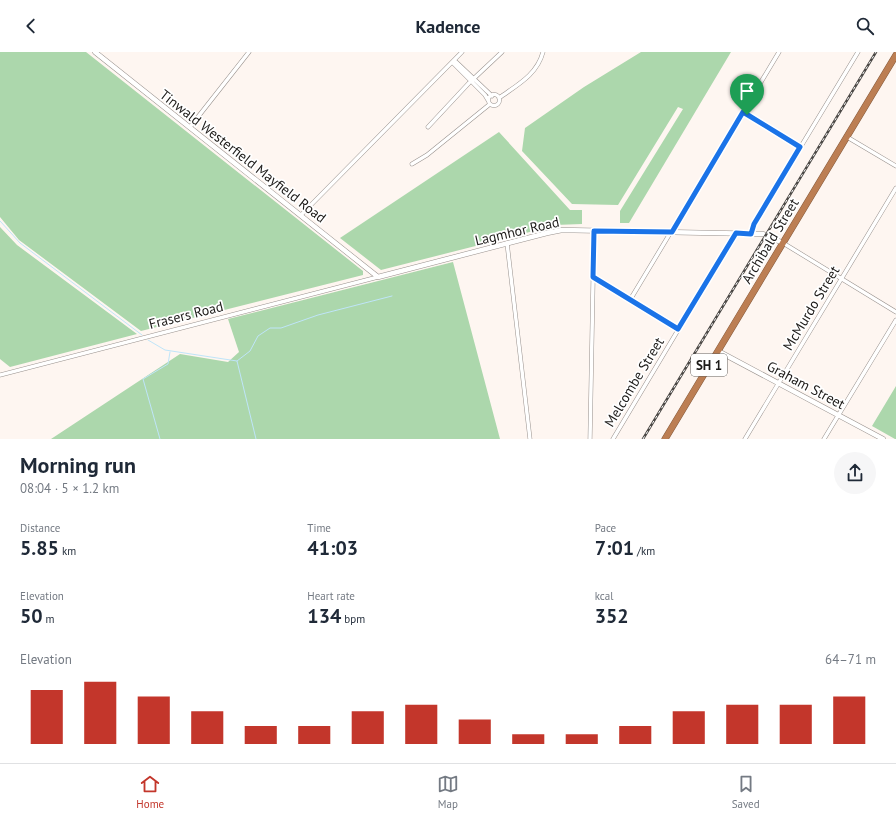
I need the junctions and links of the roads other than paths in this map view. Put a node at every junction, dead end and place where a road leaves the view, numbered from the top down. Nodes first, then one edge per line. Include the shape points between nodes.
1 (95, 52) edge
2 (249, 52) edge
3 (462, 52) edge
4 (502, 52) edge
5 (543, 52) edge
6 (779, 52) edge
7 (858, 52) edge
8 (896, 55) edge
9 (453, 61) junction
10 (473, 81) junction
11 (492, 96) junction
12 (499, 98) junction
13 (489, 102) junction
14 (743, 112) junction
15 (190, 127) junction
16 (428, 127) dead end
17 (847, 136) junction
18 (800, 147) junction
19 (412, 164) dead end
20 (896, 166) edge
21 (896, 188) edge
22 (301, 215) junction
23 (594, 231) junction
24 (672, 232) junction
25 (736, 233) junction
26 (751, 234) junction
27 (507, 243) junction
28 (783, 243) junction
29 (378, 277) junction
30 (593, 277) junction
31 (841, 279) junction
32 (630, 300) junction
33 (896, 312) edge
34 (896, 320) edge
35 (678, 329) junction
36 (718, 351) junction
37 (0, 375) edge
38 (779, 383) junction
39 (839, 415) junction
40 (530, 439) edge
41 (590, 439) edge
42 (613, 439) edge
43 (665, 439) edge
44 (745, 439) edge
45 (824, 439) edge
46 (883, 439) edge

1 - 15 street, Tinwald Westerfield Mayfield Road
2 - 15 street
3 - 9 street
4 - 10 street
5 - 12 street via 529,76
6 - 14 street
7 - 18 street
8 - 17 highway, Archibald Street / SH 1
9 - 10 street
9 - 22 street
10 - 11 street
10 - 13 street
10 - 16 street
11 - 12 street via 496,95
11 - 13 street
12 - 13 street via 497,105
13 - 19 street via 427,155
14 - 18 street
14 - 24 street
15 - 22 street, Tinwald Westerfield Mayfield Road
17 - 20 street
17 - 28 highway, Archibald Street / SH 1
18 - 26 street via 754,224
21 - 31 street, McMurdo Street
22 - 29 street, Tinwald Westerfield Mayfield Road
23 - 24 street, Lagmhor Road
23 - 27 street, Lagmhor Road via 554,231
23 - 30 street
24 - 25 street, Lagmhor Road
24 - 32 street
25 - 26 street, Lagmhor Road
25 - 35 street, Melcombe Street
26 - 28 street, Lagmhor Road via 766,235
27 - 29 street, Lagmhor Road
27 - 40 street
28 - 31 street
28 - 36 highway, Archibald Street / SH 1
29 - 37 street, Frasers Road
30 - 32 street
30 - 41 street
31 - 33 street
31 - 38 street, McMurdo Street
32 - 35 street
34 - 39 street
35 - 42 street, Melcombe Street
36 - 38 street, Graham Street
36 - 43 highway, Archibald Street / SH 1
38 - 39 street, Graham Street
38 - 44 street, McMurdo Street
39 - 45 street
39 - 46 street, Graham Street

